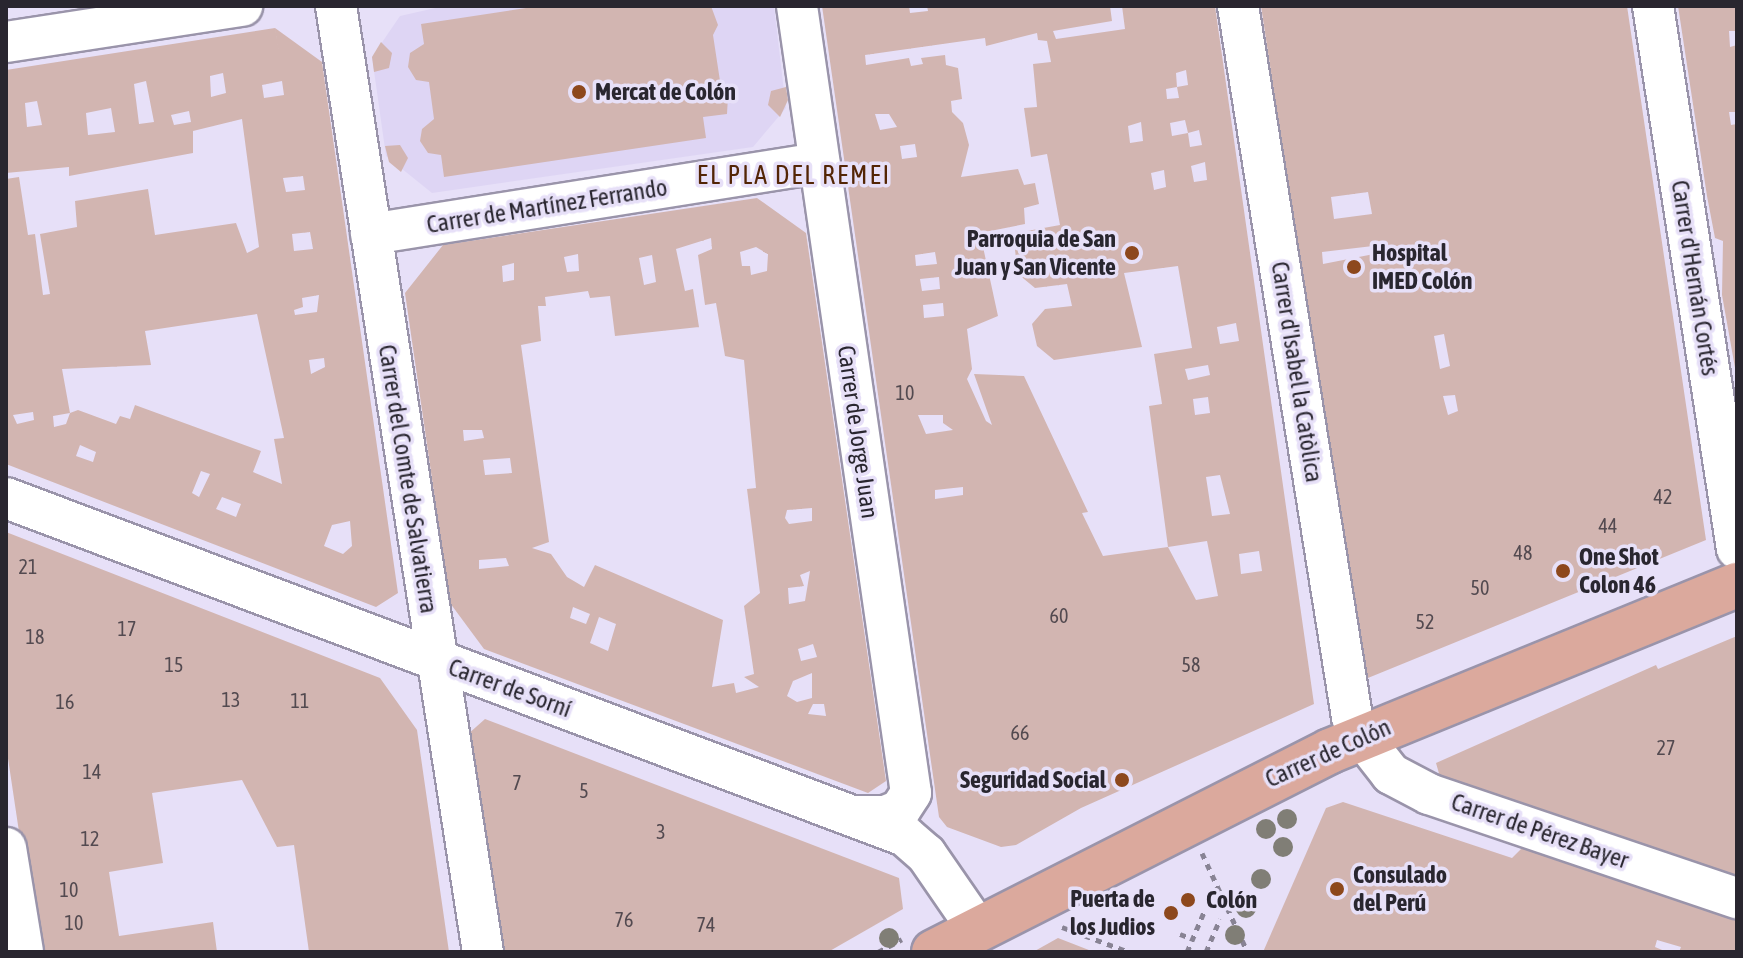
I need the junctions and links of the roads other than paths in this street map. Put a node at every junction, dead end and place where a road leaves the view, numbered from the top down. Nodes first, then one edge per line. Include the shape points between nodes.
1 (242, 6) edge
2 (336, 6) edge
3 (797, 6) edge
4 (1238, 6) edge
5 (1653, 6) edge
6 (6, 42) edge
7 (819, 163) junction
8 (371, 234) junction
9 (6, 498) edge
10 (1737, 549) edge
11 (1737, 585) edge
12 (436, 661) junction
13 (1362, 737) junction
14 (857, 816) junction
15 (6, 848) edge
16 (1737, 898) edge
17 (977, 928) junction
18 (23, 952) edge
19 (483, 952) edge
20 (934, 952) edge

1 - 6 street
2 - 8 street, Carrer del Comte de Salvatierra
3 - 7 street, Carrer de Jorge Juan
4 - 13 street, Carrer d'Isabel la Catòlica via 1352,717
5 - 10 street, Carrer d'Hernán Cortés
7 - 8 street, Carrer de Martínez Ferrando
7 - 14 street, Carrer de Jorge Juan via 911,793 900,810
8 - 12 street, Carrer del Comte de Salvatierra
9 - 12 street, Carrer de Sorní
11 - 13 main road, Carrer de Colón
12 - 14 street, Carrer de Sorní
12 - 19 street, Carrer del Comte de Salvatierra
13 - 16 street, Carrer de Pérez Bayer via 1391,774 1429,794
13 - 17 main road, Carrer de Colón
14 - 17 street, Carrer de Sorní via 905,836 926,854
15 - 18 street
17 - 20 main road, Carrer de Colón

